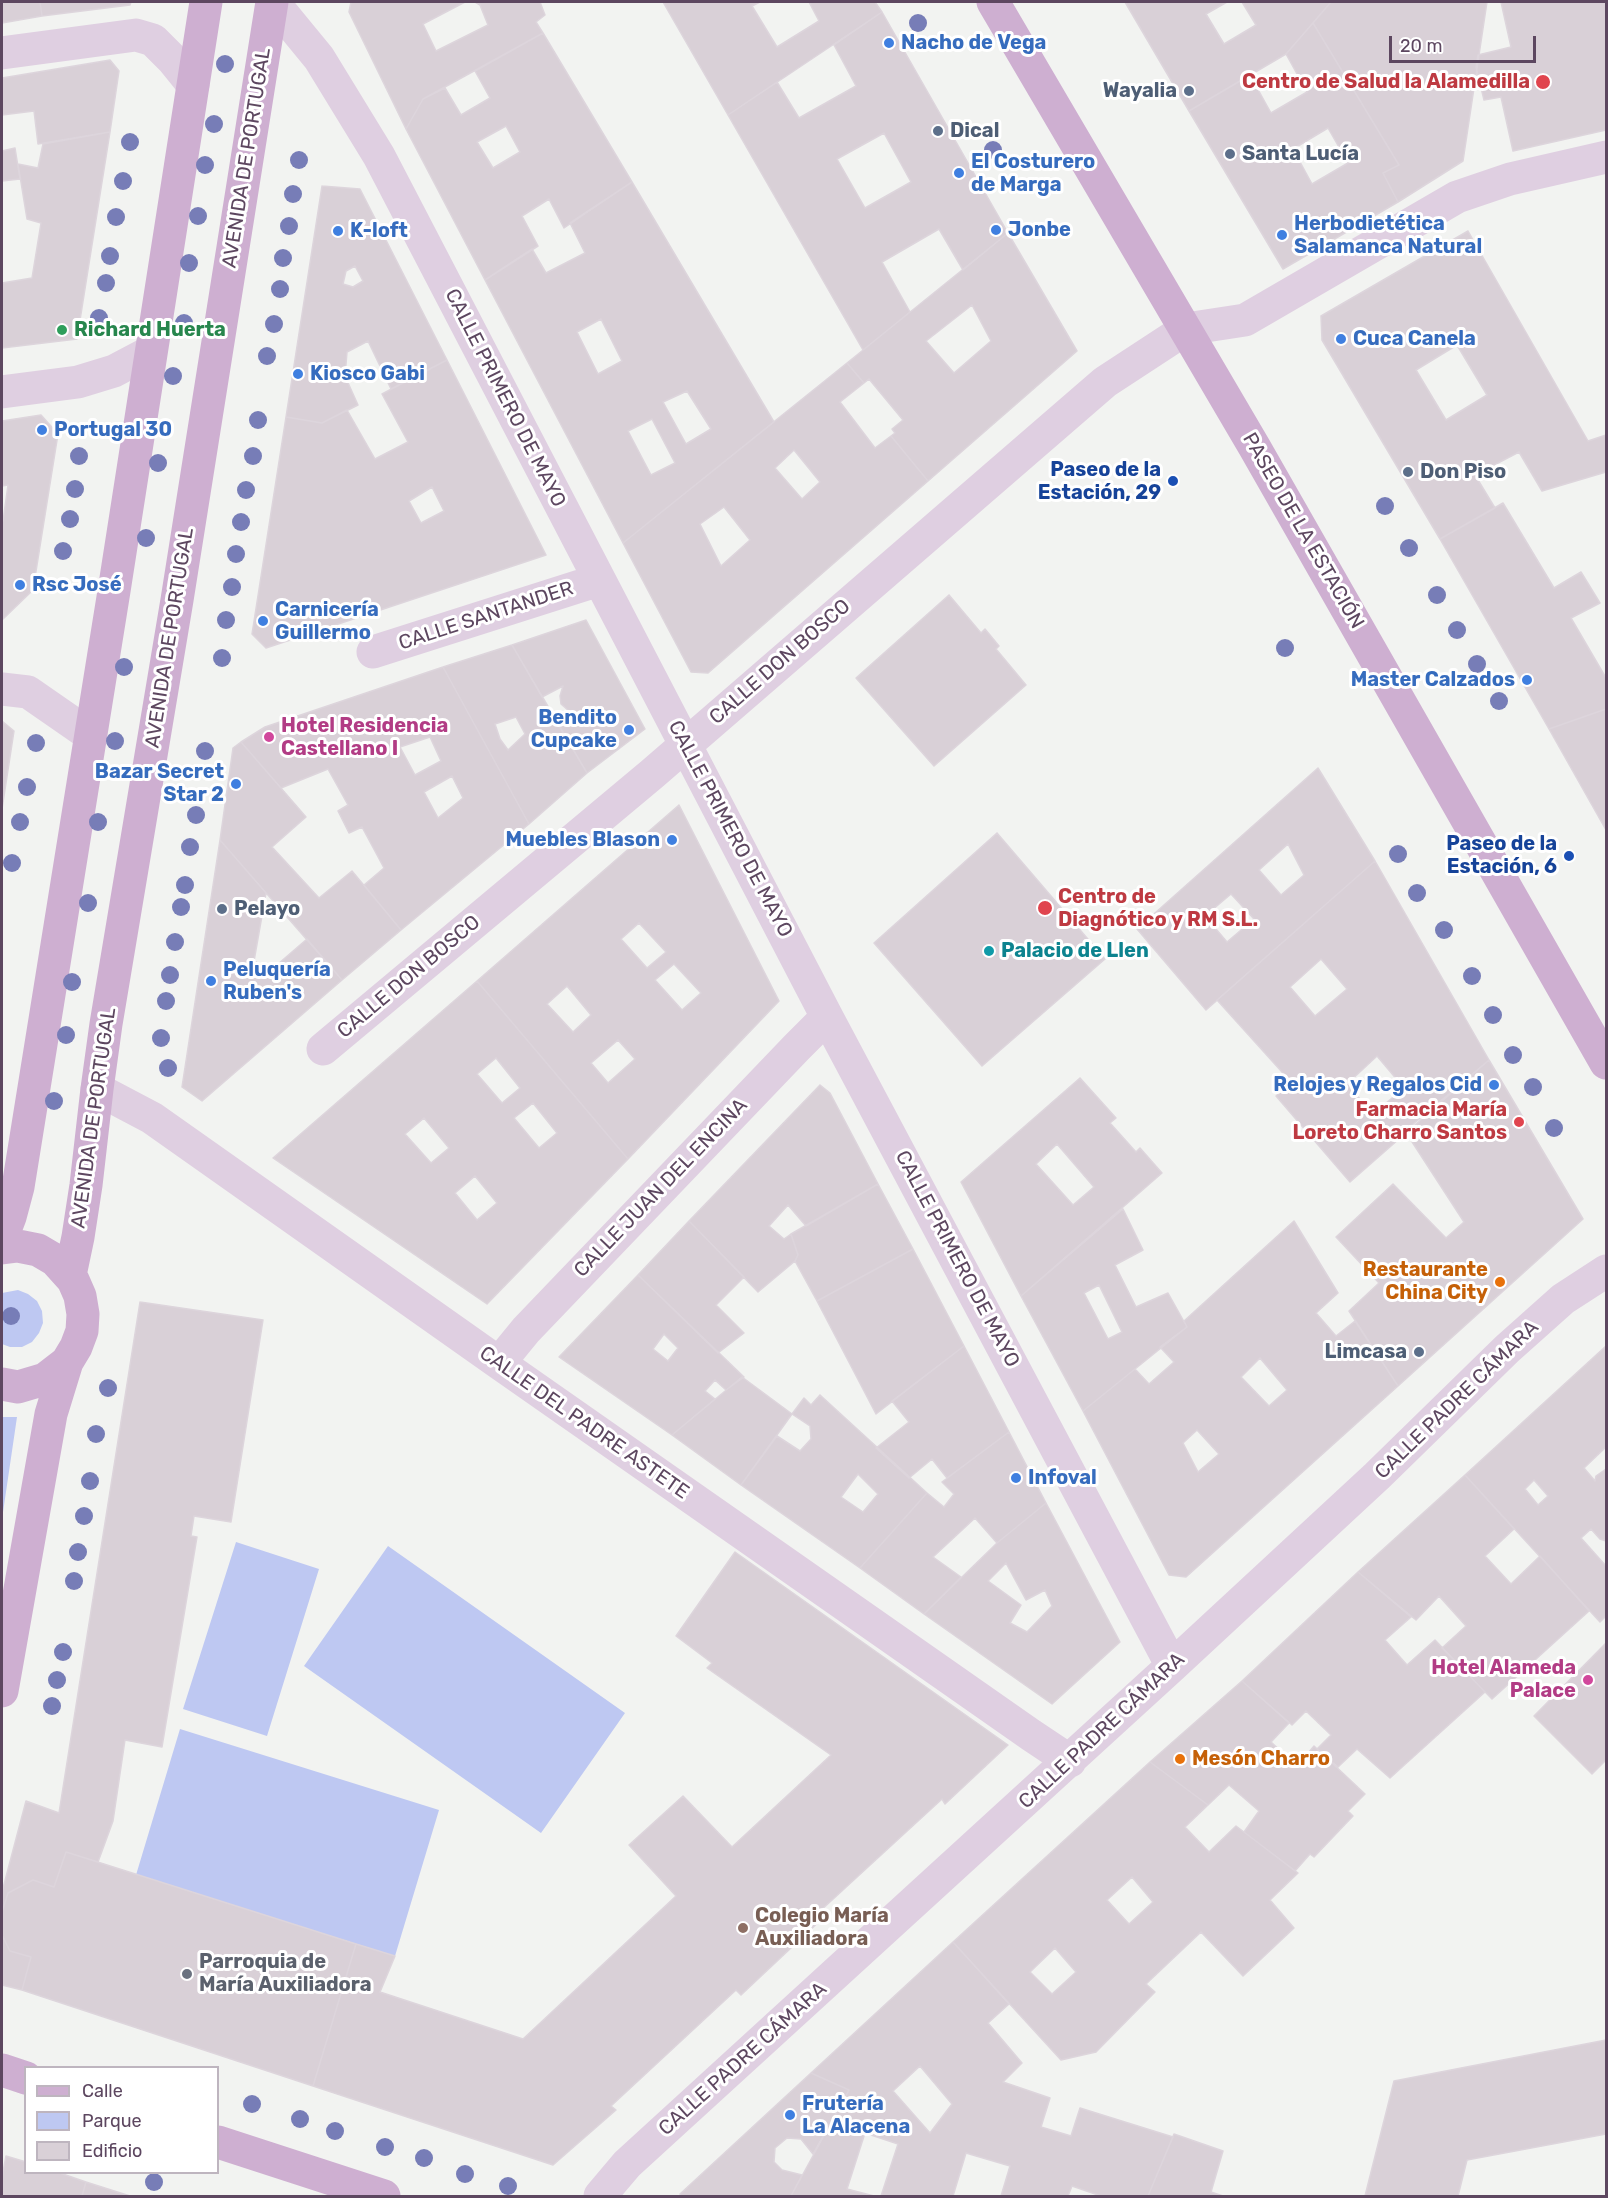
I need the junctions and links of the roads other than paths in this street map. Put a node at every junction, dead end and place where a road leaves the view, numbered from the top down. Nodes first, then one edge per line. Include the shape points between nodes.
1 (206, 2) edge
2 (273, 2) edge
3 (993, 2) edge
4 (2, 52) edge
5 (193, 85) junction
6 (1606, 157) edge
7 (1186, 329) junction
8 (150, 352) junction
9 (2, 392) edge
10 (599, 580) junction
11 (373, 652) dead end
12 (2, 688) edge
13 (90, 735) junction
14 (685, 743) junction
15 (827, 1017) junction
16 (323, 1049) dead end
17 (1606, 1063) edge
18 (97, 1089) junction
19 (2, 1238) edge
20 (2, 1248) edge
21 (1606, 1271) edge
22 (70, 1275) junction
23 (67, 1362) junction
24 (499, 1363) junction
25 (2, 1384) edge
26 (1172, 1666) junction
27 (2, 1691) edge
28 (1070, 1761) junction
29 (2, 2070) edge
30 (24, 2077) edge
31 (219, 2142) edge
32 (384, 2196) edge
33 (600, 2196) edge

1 - 5 main road
2 - 10 street, CALLE PRIMERO DE MAYO via 319,58 379,156
2 - 18 main road, AVENIDA DE PORTUGAL
3 - 7 main road, PASEO DE LA ESTACIÓN
4 - 5 street via 136,35 153,40
5 - 8 main road
6 - 7 street via 1510,179 1457,197 1245,320
7 - 14 street, CALLE DON BOSCO via 1105,382
7 - 17 main road, PASEO DE LA ESTACIÓN
8 - 9 street via 114,371 78,382
8 - 13 main road
10 - 11 street, CALLE SANTANDER
10 - 14 street, CALLE PRIMERO DE MAYO
12 - 13 street via 28,692
13 - 19 main road via 18,1187
14 - 15 street, CALLE PRIMERO DE MAYO
14 - 16 street, CALLE DON BOSCO
15 - 24 street, CALLE JUAN DEL ENCINA via 526,1329
15 - 26 street, CALLE PRIMERO DE MAYO
18 - 22 main road, AVENIDA DE PORTUGAL
18 - 24 street, CALLE DEL PADRE ASTETE via 152,1118
20 - 22 main road via 38,1250
21 - 26 street, CALLE PADRE CÁMARA via 1563,1299 1507,1349
22 - 23 main road via 81,1296 83,1314 82,1331
23 - 25 main road via 45,1379 18,1387
23 - 27 main road via 51,1414
24 - 28 street, CALLE DEL PADRE ASTETE
26 - 28 street, CALLE PADRE CÁMARA
28 - 33 street, CALLE PADRE CÁMARA via 627,2164
29 - 30 main road
31 - 32 main road

